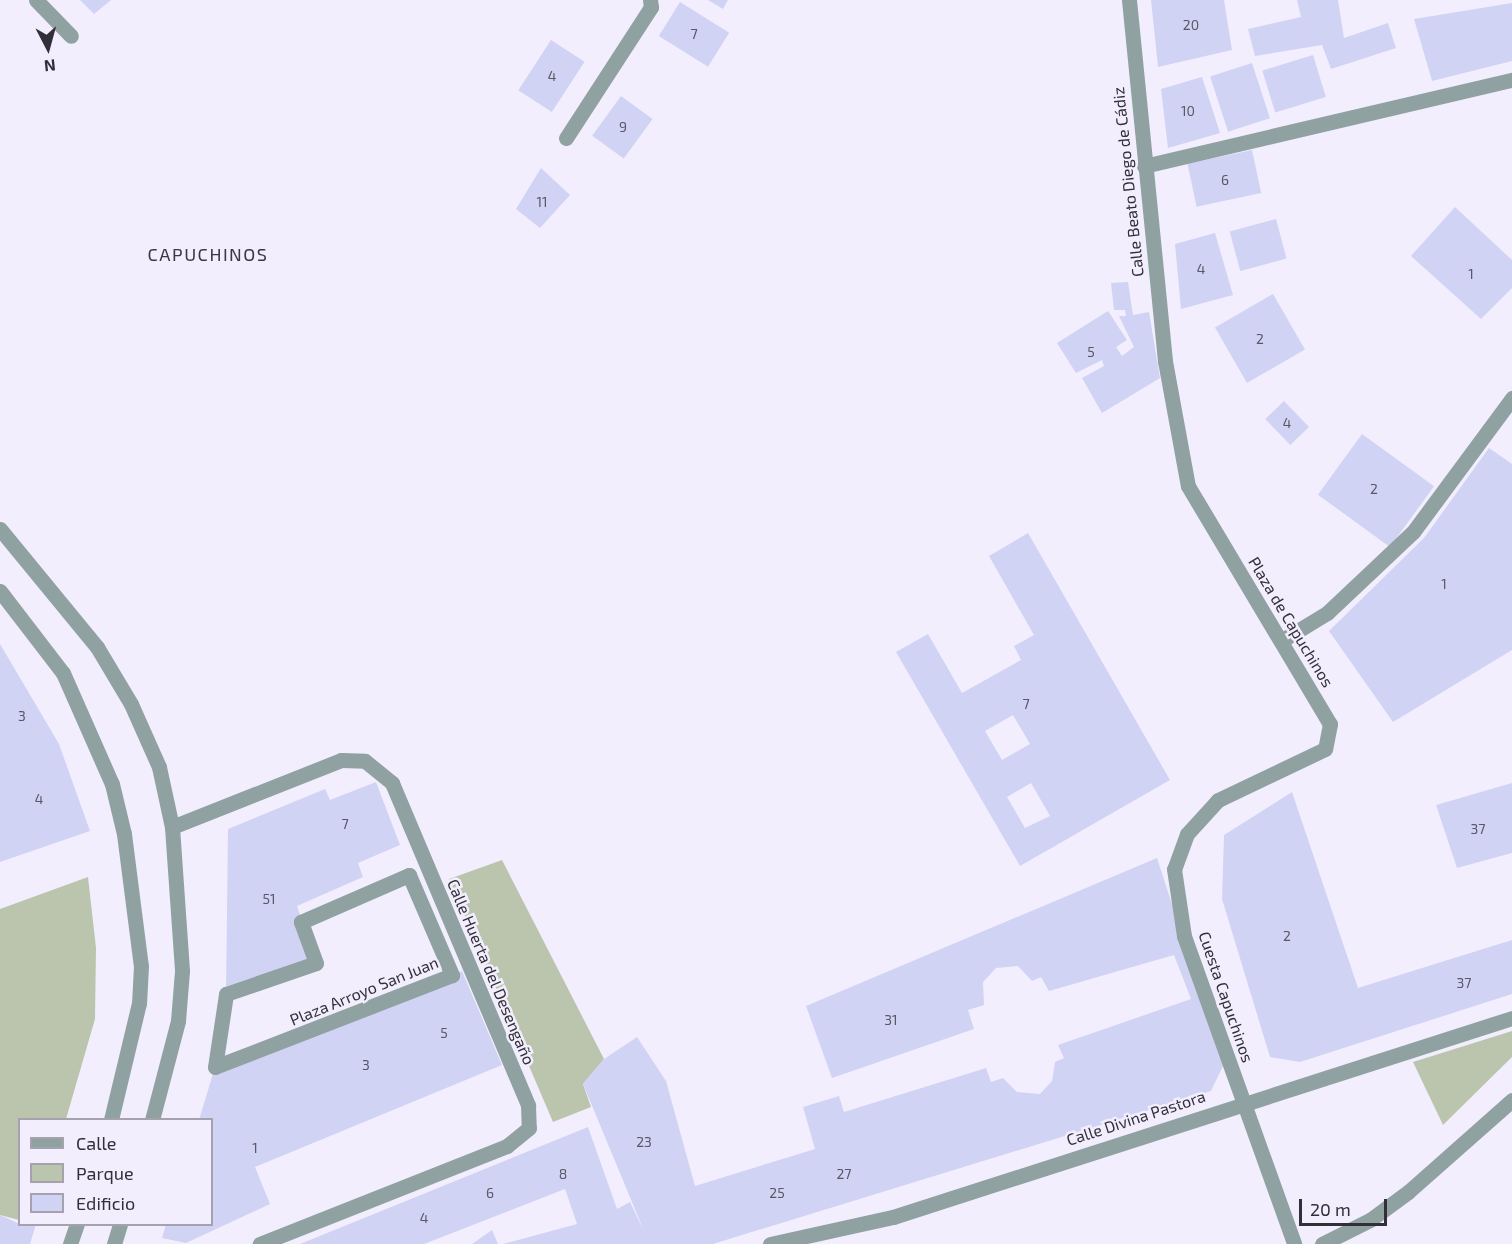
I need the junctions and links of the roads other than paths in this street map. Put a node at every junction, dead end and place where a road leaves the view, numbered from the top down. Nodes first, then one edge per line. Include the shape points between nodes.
1 (36, 0) edge
2 (650, 0) edge
3 (1129, 0) edge
4 (71, 36) dead end
5 (1512, 80) edge
6 (567, 138) dead end
7 (1144, 166) junction
8 (1165, 361) joint
9 (1512, 398) edge
10 (0, 529) edge
11 (0, 591) edge
12 (1281, 641) junction
13 (172, 827) junction
14 (1187, 834) joint
15 (1512, 1018) edge
16 (215, 1067) joint
17 (1512, 1100) edge
18 (1244, 1102) junction
19 (111, 1118) edge
20 (152, 1118) edge
21 (75, 1226) edge
22 (119, 1226) edge
23 (70, 1244) edge
24 (114, 1244) edge
25 (260, 1244) edge
26 (770, 1244) edge
27 (1294, 1244) edge
28 (1322, 1244) edge

1 - 4 street
2 - 6 street via 651,7
3 - 7 street, Calle Beato Diego de Cádiz
5 - 7 street
7 - 8 street, Calle Beato Diego de Cádiz
8 - 12 street, Plaza de Capuchinos via 1188,486
9 - 12 street via 1413,532 1327,613
10 - 13 street via 97,647 131,704 159,767
11 - 19 street via 63,673 112,784 124,834 141,966 139,1003
12 - 14 street, Plaza de Capuchinos via 1330,724 1325,749 1218,800
13 - 20 street via 182,971 178,1021
13 - 25 street, Calle Huerta del Desengaño via 341,760 365,761 392,783 528,1105 530,1128 507,1146
14 - 18 street, Cuesta Capuchinos via 1174,869 1184,936
15 - 18 street, Calle Divina Pastora
16 - 16 street, Plaza Arroyo San Juan via 226,994 316,963 301,922 409,875 452,975
17 - 28 street via 1408,1192 1371,1220
18 - 26 street, Calle Divina Pastora via 893,1217
18 - 27 street, Cuesta Capuchinos
21 - 23 street
22 - 24 street

